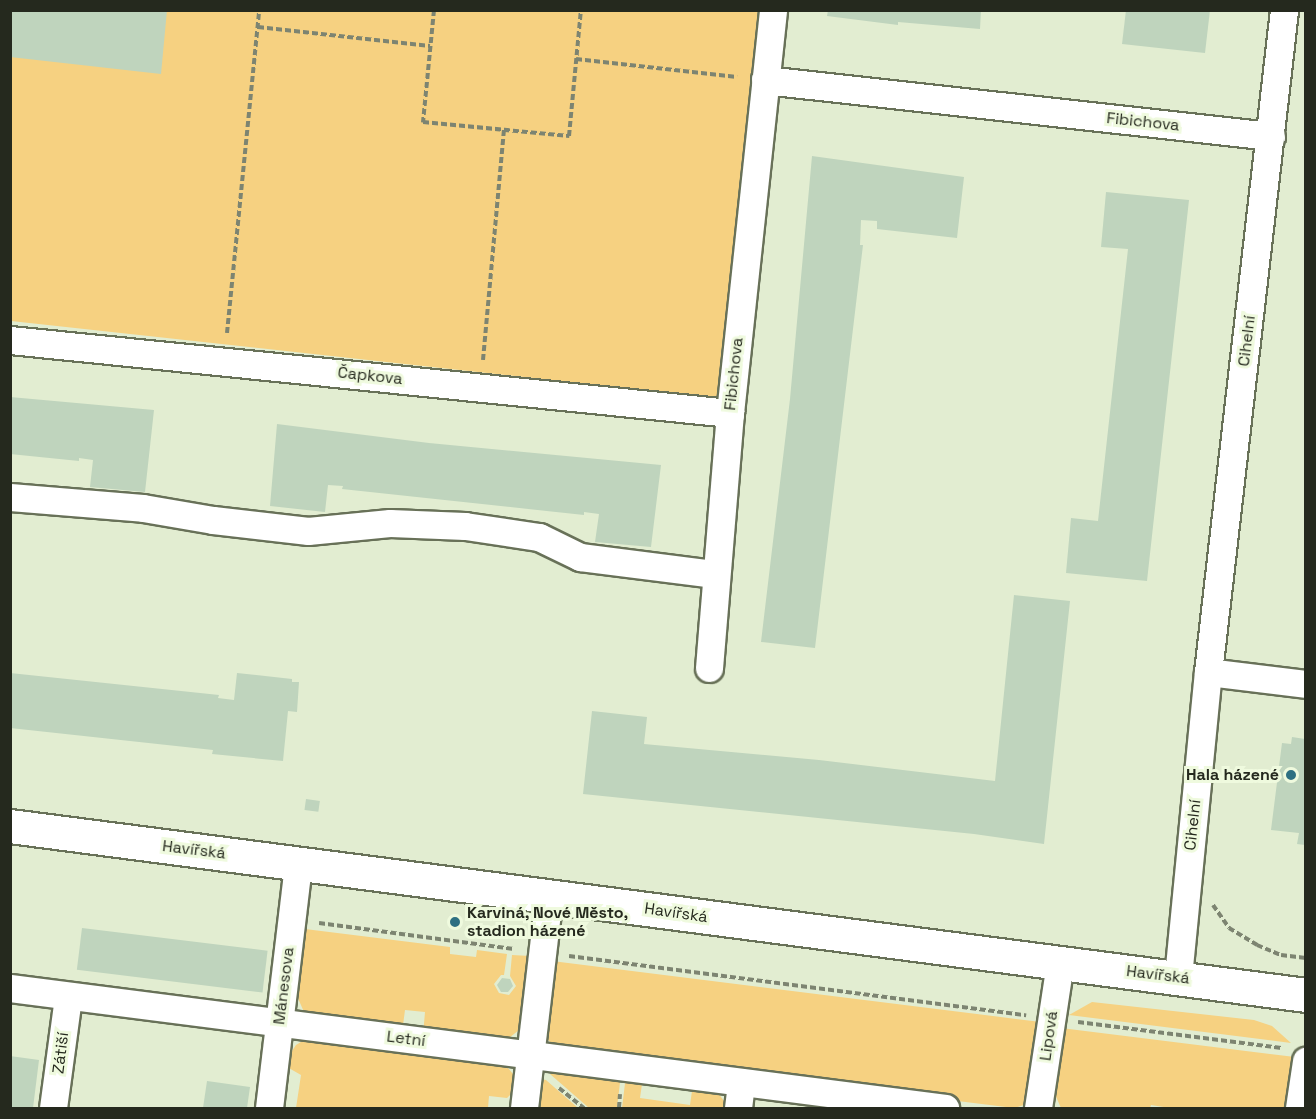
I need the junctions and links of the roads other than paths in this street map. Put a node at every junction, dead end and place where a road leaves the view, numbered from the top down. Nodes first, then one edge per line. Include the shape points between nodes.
1 (773, 10) edge
2 (1284, 10) edge
3 (765, 80) junction
4 (1271, 136) junction
5 (10, 340) edge
6 (730, 413) junction
7 (10, 497) edge
8 (715, 574) junction
9 (709, 668) dead end
10 (1208, 672) junction
11 (1305, 684) edge
12 (10, 825) edge
13 (298, 863) junction
14 (549, 896) junction
15 (1060, 963) junction
16 (1178, 977) junction
17 (10, 988) edge
18 (1305, 995) edge
19 (68, 997) junction
20 (279, 1023) junction
21 (532, 1055) junction
22 (1298, 1055) edge
23 (739, 1095) edge
24 (53, 1108) edge
25 (269, 1108) edge
26 (524, 1108) edge
27 (945, 1108) edge
28 (1038, 1108) edge
29 (1299, 1108) edge

1 - 3 street, Fibichova
2 - 4 street, Cihelní
3 - 4 street, Fibichova
3 - 6 street, Fibichova
4 - 10 street, Cihelní
5 - 6 street, Čapkova
6 - 8 street, Fibichova
7 - 8 street via 143,508 308,531 390,524 465,526 539,537 580,557
8 - 9 street, Fibichova
10 - 11 street
10 - 16 street, Cihelní
12 - 13 street, Havířská
13 - 14 street, Havířská
13 - 20 street, Mánesova
14 - 15 street, Havířská
14 - 21 street
15 - 16 street, Havířská
15 - 28 street, Lipová
16 - 18 street, Havířská
17 - 19 street, Letní
19 - 20 street, Letní
19 - 24 street, Zátiší
20 - 21 street, Letní
20 - 25 street, Mánesova
21 - 23 street, Letní
21 - 26 street
22 - 29 street
23 - 27 street, Letní

